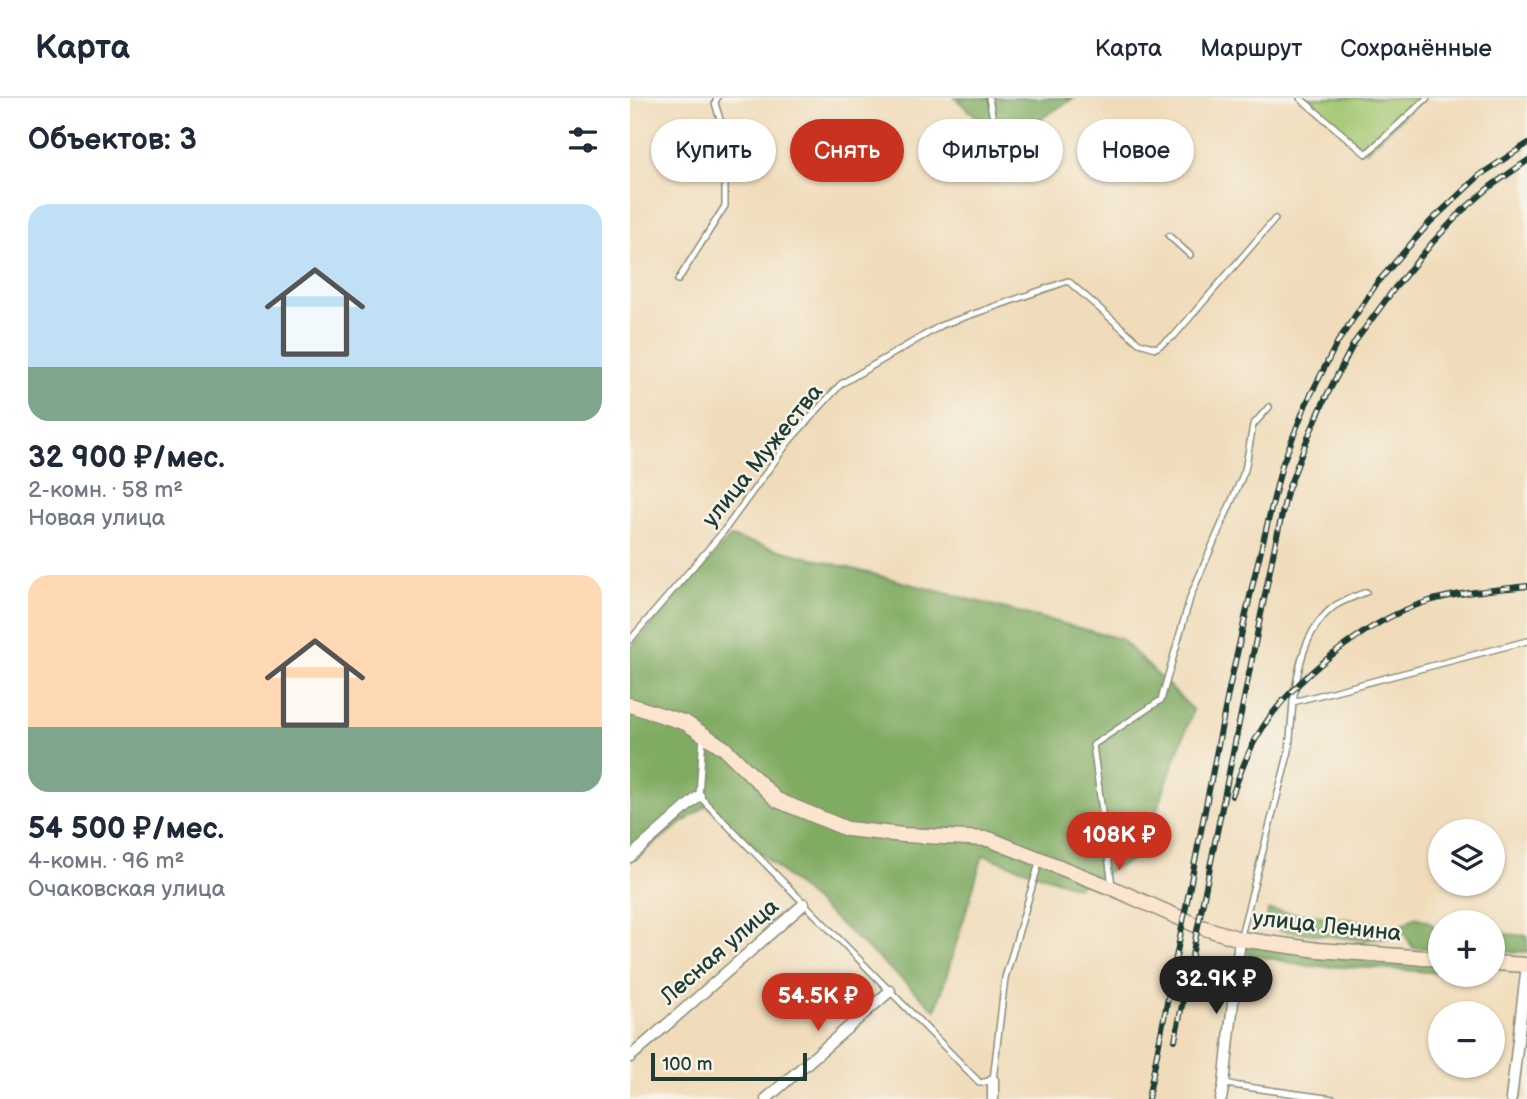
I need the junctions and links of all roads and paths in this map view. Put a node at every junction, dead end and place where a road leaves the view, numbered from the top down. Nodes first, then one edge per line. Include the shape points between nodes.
1 (989, 98) edge
2 (1300, 98) edge
3 (1427, 98) edge
4 (714, 100) edge
5 (993, 119) edge
6 (1275, 219) dead end
7 (1169, 236) dead end
8 (1190, 254) dead end
9 (678, 280) dead end
10 (1269, 407) dead end
11 (1366, 592) dead end
12 (630, 640) edge
13 (1527, 640) edge
14 (1293, 702) junction
15 (630, 705) edge
16 (704, 734) junction
17 (699, 796) junction
18 (630, 857) edge
19 (1040, 860) junction
20 (1112, 888) junction
21 (804, 904) junction
22 (1240, 939) junction
23 (1428, 958) edge
24 (1505, 964) edge
25 (1527, 965) edge
26 (890, 991) junction
27 (630, 1057) edge
28 (993, 1080) junction
29 (1224, 1084) junction
30 (766, 1099) edge
31 (993, 1099) edge
32 (1221, 1099) edge
33 (1333, 1099) edge
34 (1511, 1099) edge

1 - 5 lane
2 - 3 lane via 1366,154
4 - 9 lane via 725,136 725,206
6 - 12 lane, улица Мужества via 1174,336 1156,348 1139,343 1069,281 942,325 841,384 790,440 723,532
7 - 8 lane
10 - 20 lane via 1253,425 1245,470 1191,595 1161,700 1093,745
11 - 14 lane via 1335,606 1313,629 1298,670
13 - 14 lane
14 - 22 lane via 1289,751
15 - 16 main road, улица Ленина via 686,723
16 - 17 lane
16 - 19 main road, улица Ленина via 777,800 847,830 989,839
17 - 18 street
17 - 21 lane
19 - 20 main road, улица Ленина
19 - 28 lane via 1005,978
20 - 22 main road, улица Ленина
21 - 26 lane
21 - 27 street, Лесная улица
22 - 23 main road, улица Ленина
22 - 29 street
24 - 25 main road
25 - 34 street
26 - 28 lane via 980,1083
26 - 30 street
28 - 31 street
29 - 32 street
29 - 33 lane

